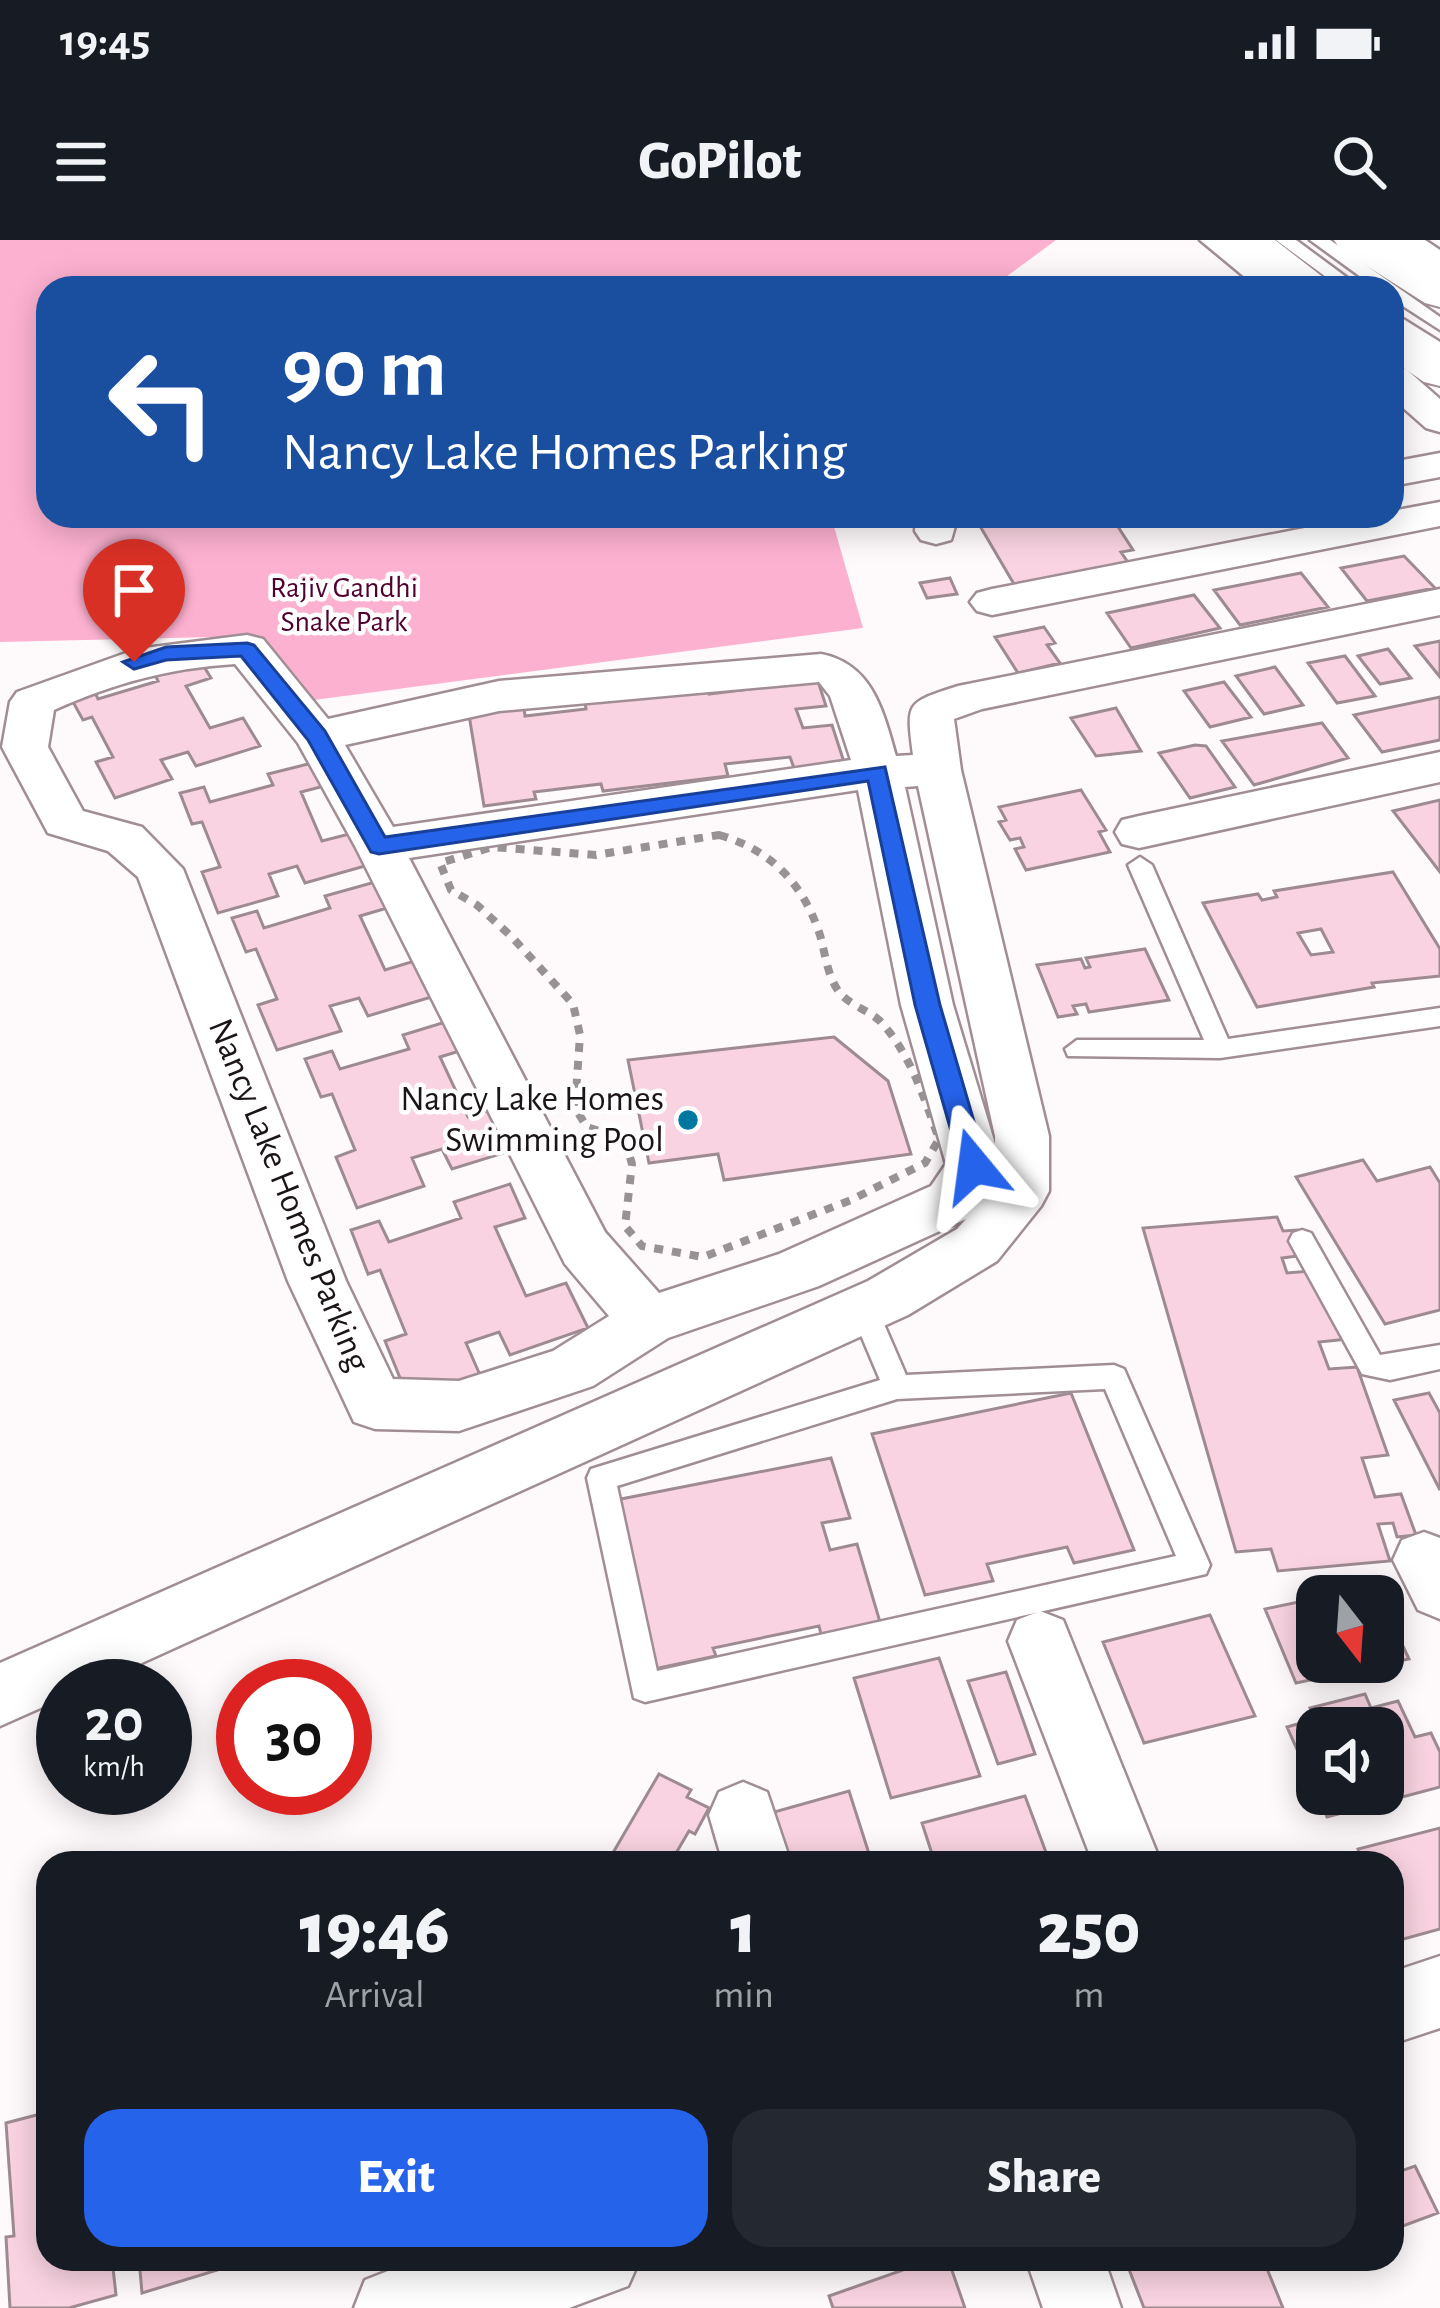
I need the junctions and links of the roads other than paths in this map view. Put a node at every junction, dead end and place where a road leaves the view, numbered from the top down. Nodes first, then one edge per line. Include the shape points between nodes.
1 (1218, 240) edge
2 (1248, 240) edge
3 (1285, 240) edge
4 (1319, 240) edge
5 (1354, 240) edge
6 (1401, 240) edge
7 (1440, 266) edge
8 (1266, 276) edge
9 (1299, 276) edge
10 (1335, 276) edge
11 (1370, 276) edge
12 (1440, 293) edge
13 (1404, 334) edge
14 (1404, 344) edge
15 (1417, 374) edge
16 (1440, 465) edge
17 (1404, 472) edge
18 (1273, 531) edge
19 (1432, 554) edge
20 (992, 602) dead end
21 (317, 736) junction
22 (1440, 767) edge
23 (938, 770) junction
24 (877, 772) junction
25 (379, 846) junction
26 (1140, 849) joint
27 (1440, 1017) edge
28 (1077, 1048) dead end
29 (1220, 1049) junction
30 (1302, 1241) dead end
31 (864, 1309) junction
32 (648, 1321) junction
33 (1440, 1357) edge
34 (897, 1388) junction
35 (1040, 1642) dead end
36 (0, 1695) edge
37 (1122, 1851) edge
38 (1440, 1993) edge
39 (1404, 2004) edge
40 (1069, 2271) edge
41 (560, 2282) edge
42 (393, 2308) edge
43 (1082, 2308) edge

1 - 8 street
2 - 9 highway
3 - 10 lane
4 - 11 lane
5 - 12 highway
6 - 7 street
13 - 15 lane
14 - 15 lane
16 - 17 street
18 - 19 street
18 - 20 street
19 - 23 street via 1234,647 930,711
21 - 24 street via 499,696 826,669 839,674 854,700
21 - 25 street, Nancy Lake Homes Parking
21 - 32 street, Nancy Lake Homes Parking via 247,650 166,653 33,702 25,747 65,822 124,839 159,869 317,1282 375,1404 459,1406 572,1369
22 - 26 street
23 - 24 street
23 - 31 street via 1022,1136 1021,1191 977,1245
24 - 25 street
24 - 32 street via 927,1005 974,1166 951,1201 799,1270
25 - 32 street, Nancy Lake Homes Parking via 585,1248
26 - 29 lane
27 - 29 lane
28 - 29 lane
30 - 33 lane via 1372,1366
31 - 34 lane
31 - 36 street
34 - 34 lane via 601,1478 645,1688 1195,1565 1114,1377
35 - 37 street
38 - 39 street
40 - 43 street
41 - 42 street

